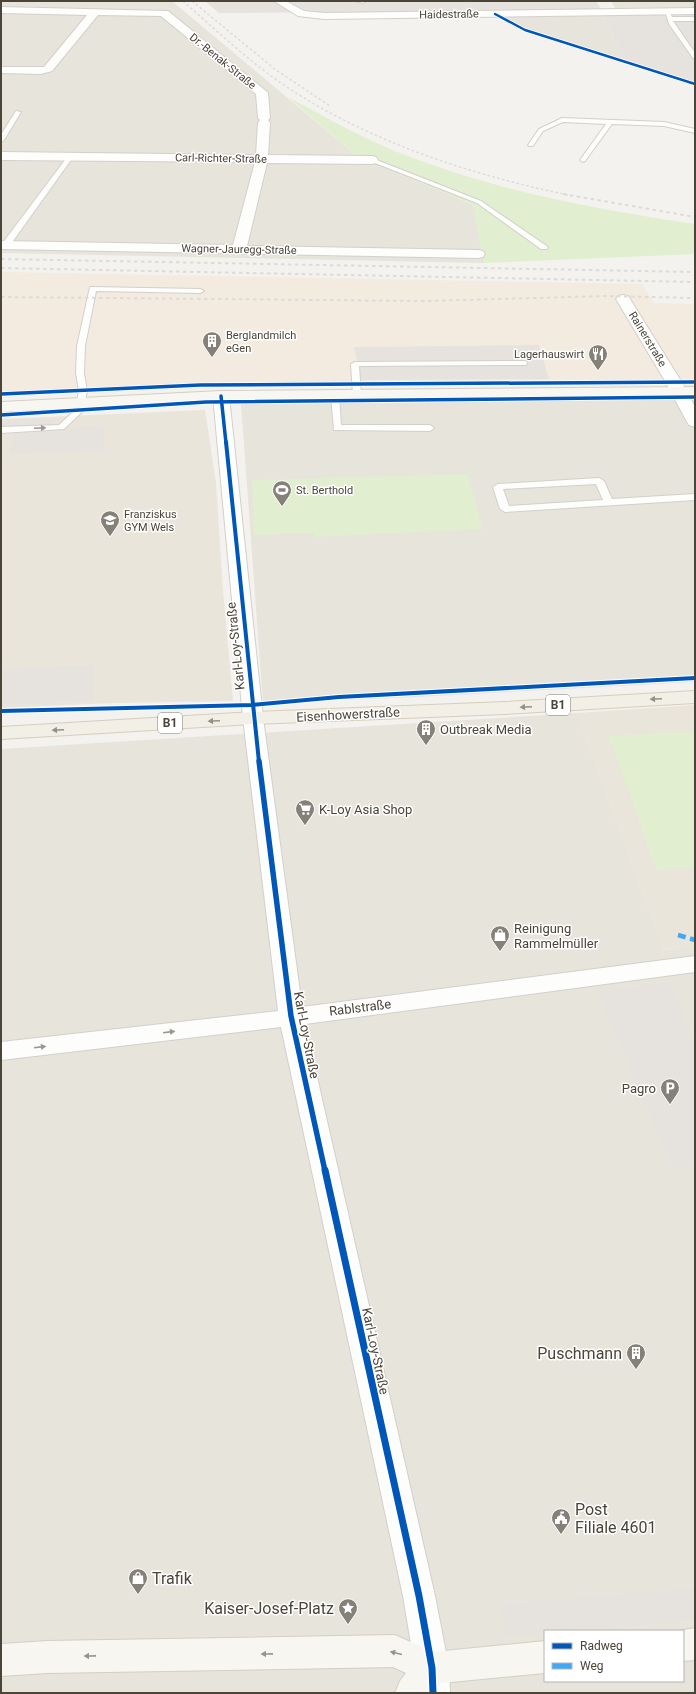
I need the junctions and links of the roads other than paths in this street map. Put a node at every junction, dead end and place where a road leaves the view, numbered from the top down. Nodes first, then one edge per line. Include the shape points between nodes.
1 (279, 1) edge
2 (357, 1) edge
3 (364, 1) edge
4 (601, 1) edge
5 (1, 10) edge
6 (695, 11) edge
7 (94, 13) junction
8 (609, 13) junction
9 (669, 15) junction
10 (695, 19) edge
11 (695, 57) edge
12 (1, 70) edge
13 (18, 112) dead end
14 (610, 122) junction
15 (695, 131) edge
16 (1, 140) edge
17 (531, 145) dead end
18 (1, 156) edge
19 (70, 157) junction
20 (262, 159) junction
21 (372, 160) joint
22 (583, 160) dead end
23 (3, 246) edge
24 (544, 247) dead end
25 (238, 249) junction
26 (478, 254) dead end
27 (200, 291) dead end
28 (623, 299) dead end
29 (523, 363) dead end
30 (679, 392) junction
31 (695, 392) edge
32 (335, 395) junction
33 (357, 395) junction
34 (221, 396) junction
35 (80, 403) junction
36 (1, 407) edge
37 (695, 422) edge
38 (430, 428) dead end
39 (1, 430) edge
40 (695, 497) edge
41 (609, 502) junction
42 (695, 697) edge
43 (253, 718) junction
44 (1, 733) edge
45 (695, 964) edge
46 (291, 1016) junction
47 (1, 1051) edge
48 (695, 1644) edge
49 (684, 1645) edge
50 (544, 1657) edge
51 (1, 1660) edge
52 (425, 1685) edge

1 - 8 street, Haidestraße via 308,16
2 - 3 lane
4 - 8 street
5 - 7 street
6 - 9 street, Haidestraße
7 - 12 street via 48,69
7 - 20 street, Dr.-Benak-Straße via 164,13 262,92
8 - 9 street, Haidestraße
9 - 10 lane
9 - 11 lane
13 - 16 lane
14 - 15 lane via 664,124
14 - 17 lane via 562,120 541,130
14 - 22 lane
18 - 19 street, Carl-Richter-Straße
19 - 20 street, Carl-Richter-Straße
19 - 23 lane
20 - 21 street, Carl-Richter-Straße
20 - 25 street, Dr.-Benak-Straße
21 - 24 lane via 479,202
23 - 25 street, Wagner-Jauregg-Straße
25 - 26 street, Wagner-Jauregg-Straße
27 - 35 lane via 93,289 82,346 80,373 83,391
28 - 30 street, Rainerstraße
29 - 33 lane via 355,364
30 - 31 street
30 - 33 street
30 - 37 street, Rainerstraße
32 - 33 street
32 - 34 street
32 - 38 lane via 337,428
34 - 35 street
34 - 43 street, Karl-Loy-Straße
35 - 36 street
39 -> 35 lane via 61,427 79,411
40 - 41 lane
41 - 41 lane via 505,509 498,487 599,481
42 -> 43 main road, Eisenhowerstraße / B1
43 -> 44 main road, Eisenhowerstraße / B1
43 - 46 street, Karl-Loy-Straße
45 - 46 street, Rablstraße
47 -> 46 street, Rablstraße
46 - 52 street, Karl-Loy-Straße via 419,1596
48 - 49 street
50 - 52 street
52 -> 51 street via 395,1651

